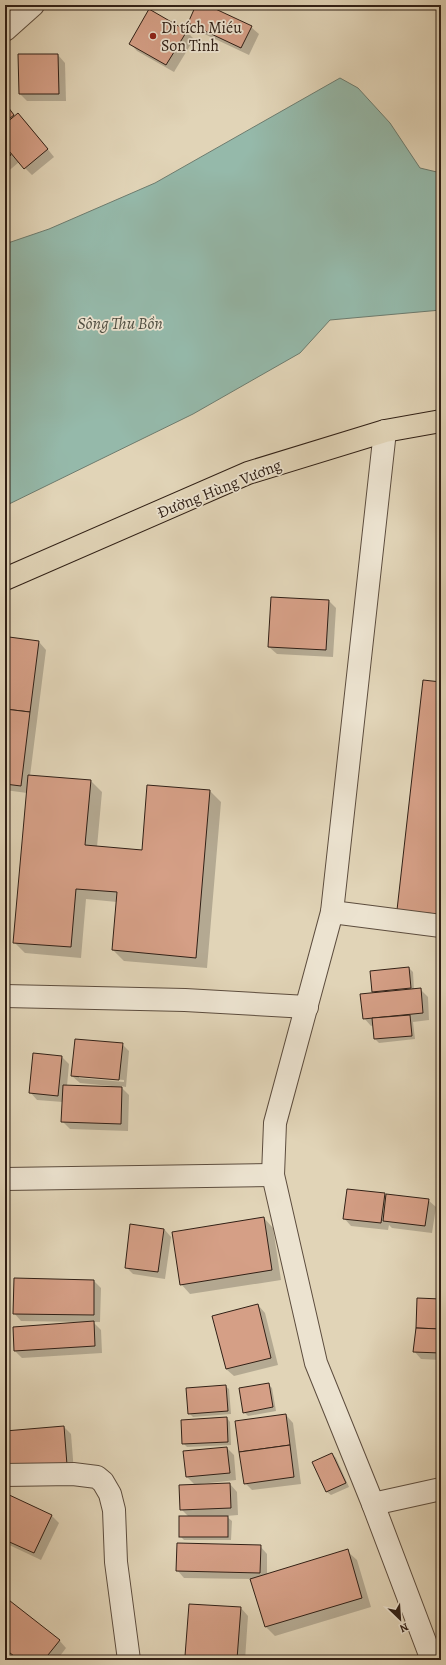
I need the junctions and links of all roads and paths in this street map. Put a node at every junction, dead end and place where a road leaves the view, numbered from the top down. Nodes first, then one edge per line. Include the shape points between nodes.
1 (33, 5) edge
2 (5, 30) edge
3 (441, 421) edge
4 (385, 431) junction
5 (5, 579) edge
6 (332, 912) junction
7 (441, 926) edge
8 (5, 996) edge
9 (306, 1008) junction
10 (273, 1174) junction
11 (5, 1179) edge
12 (5, 1475) edge
13 (441, 1489) edge
14 (372, 1504) junction
15 (129, 1660) edge
16 (432, 1660) edge

1 - 2 street
3 - 4 main road, Đường Hùng Vương
4 - 5 main road, Đường Hùng Vương via 248,473
4 - 6 street
6 - 7 street
6 - 9 street
8 - 9 street via 185,1000
9 - 10 street via 275,1123
10 - 11 street
10 - 14 street via 316,1363
12 - 15 street via 73,1474 97,1477 103,1482 110,1494 114,1510 116,1562
13 - 14 street
14 - 16 street

